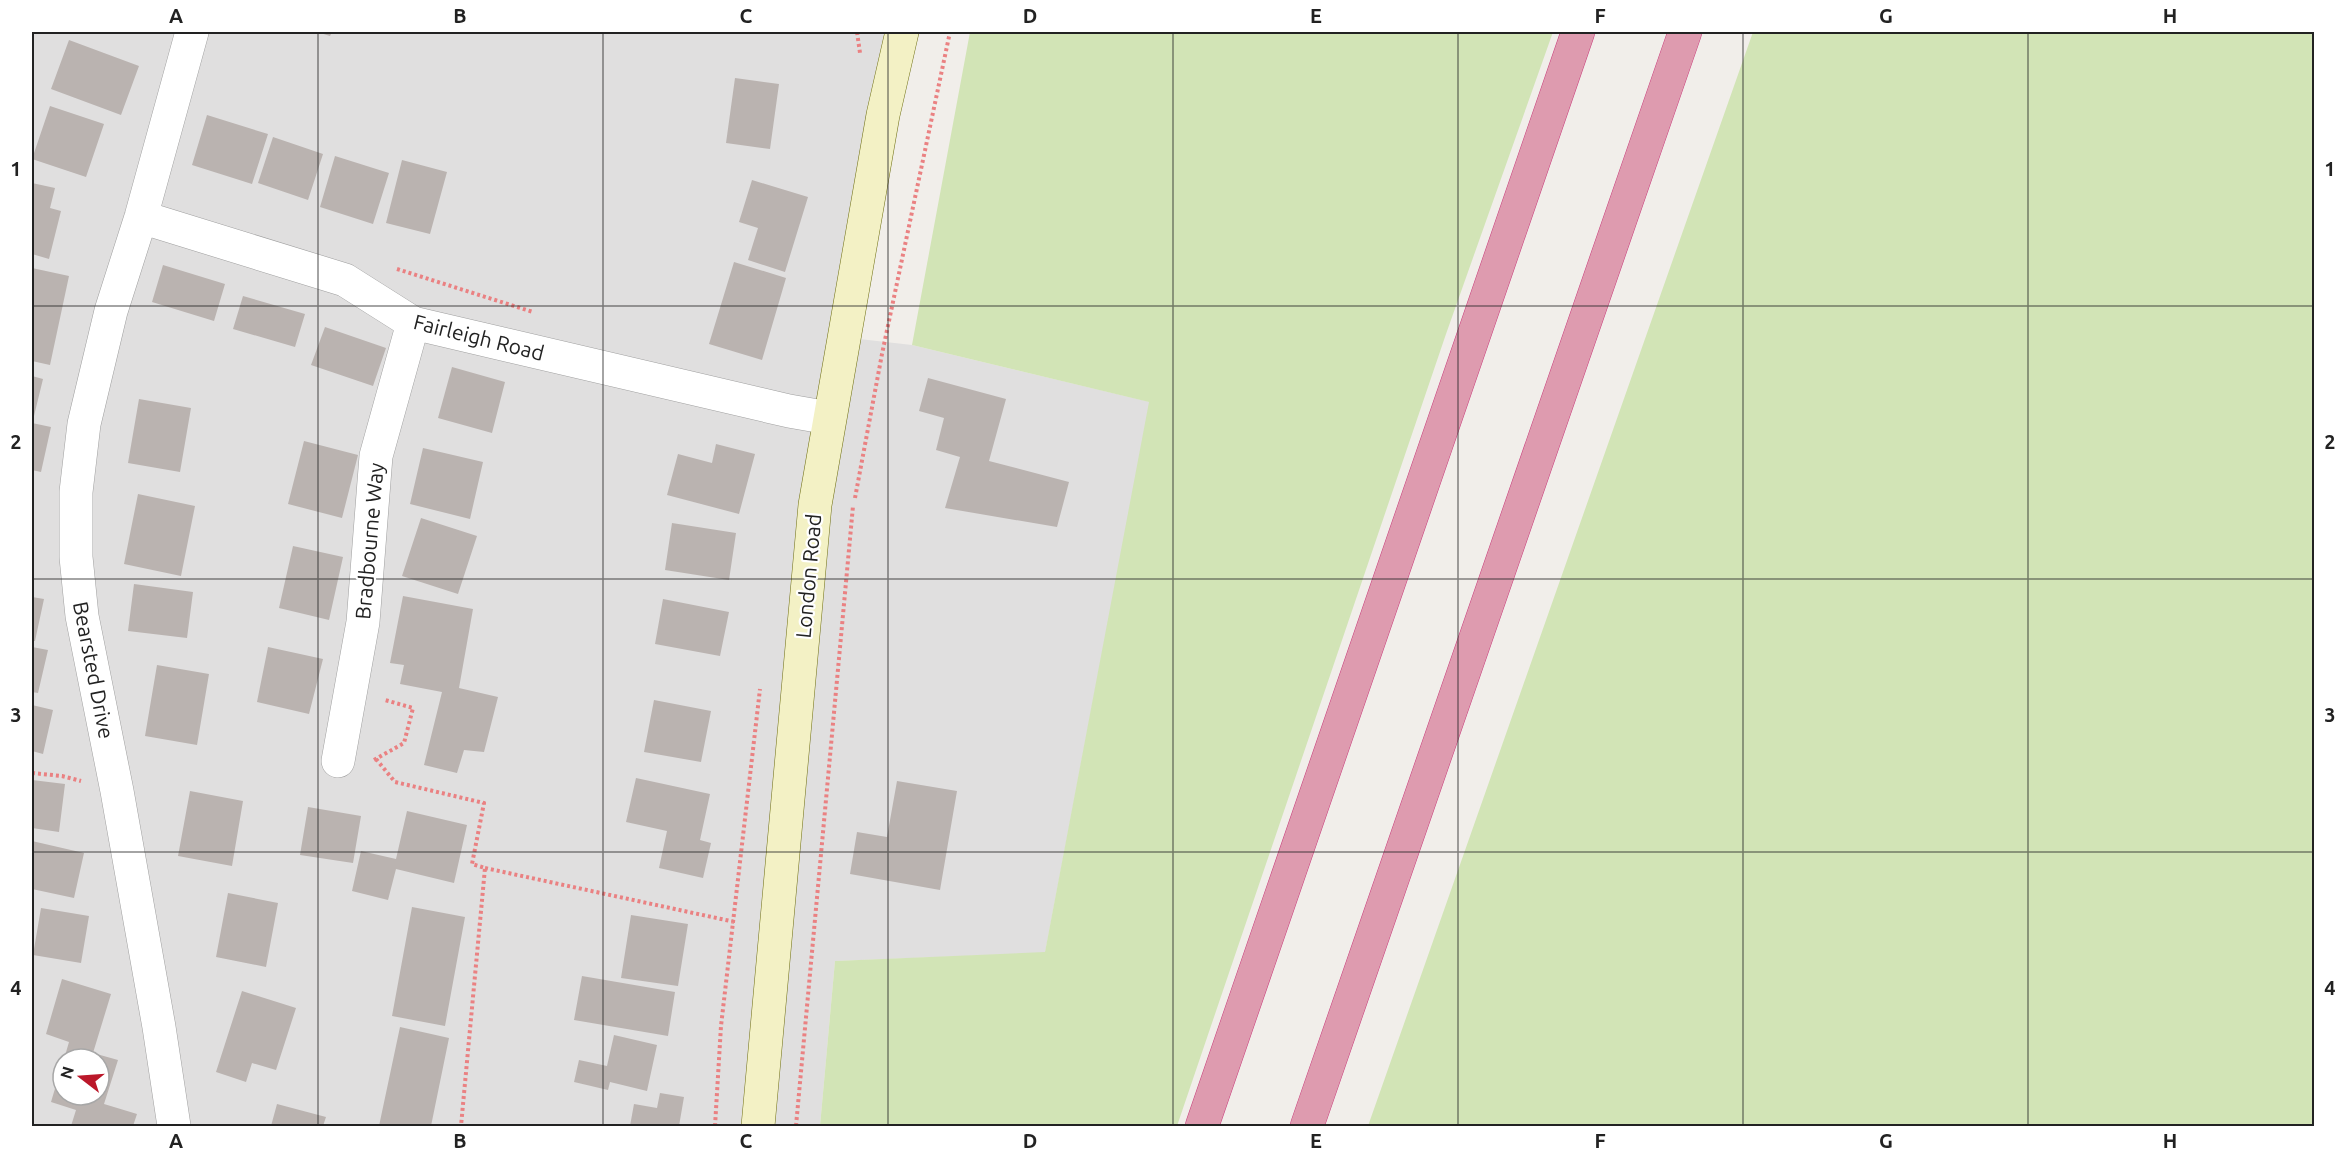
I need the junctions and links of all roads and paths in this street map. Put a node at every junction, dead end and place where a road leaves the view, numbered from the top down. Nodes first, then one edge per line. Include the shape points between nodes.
1 (192, 32) edge
2 (902, 32) edge
3 (950, 32) edge
4 (1578, 32) edge
5 (1685, 32) edge
6 (141, 217) junction
7 (386, 265) dead end
8 (533, 313) dead end
9 (413, 323) junction
10 (829, 418) junction
11 (761, 682) dead end
12 (376, 759) dead end
13 (338, 761) dead end
14 (32, 773) edge
15 (117, 791) junction
16 (485, 868) junction
17 (735, 922) junction
18 (174, 1126) edge
19 (461, 1126) edge
20 (715, 1126) edge
21 (758, 1126) edge
22 (796, 1126) edge
23 (1202, 1126) edge
24 (1307, 1126) edge

1 - 6 street, Bearsted Drive
2 - 10 main road, London Road via 883,116
3 - 22 path via 853,507
4 - 23 highway
5 - 24 highway
6 - 9 street, Fairleigh Road via 345,280
6 - 15 street, Bearsted Drive via 108,322 84,424 76,492 76,556 82,616
7 - 8 path
9 - 10 street, Fairleigh Road
9 - 13 street, Bradbourne Way via 376,456 363,622
10 - 21 main road, London Road via 815,505
11 - 17 path
12 - 16 path via 395,782 484,803 472,864
14 - 15 path via 62,776
15 - 18 street, Bearsted Drive
16 - 17 path
16 - 19 path
17 - 20 path

